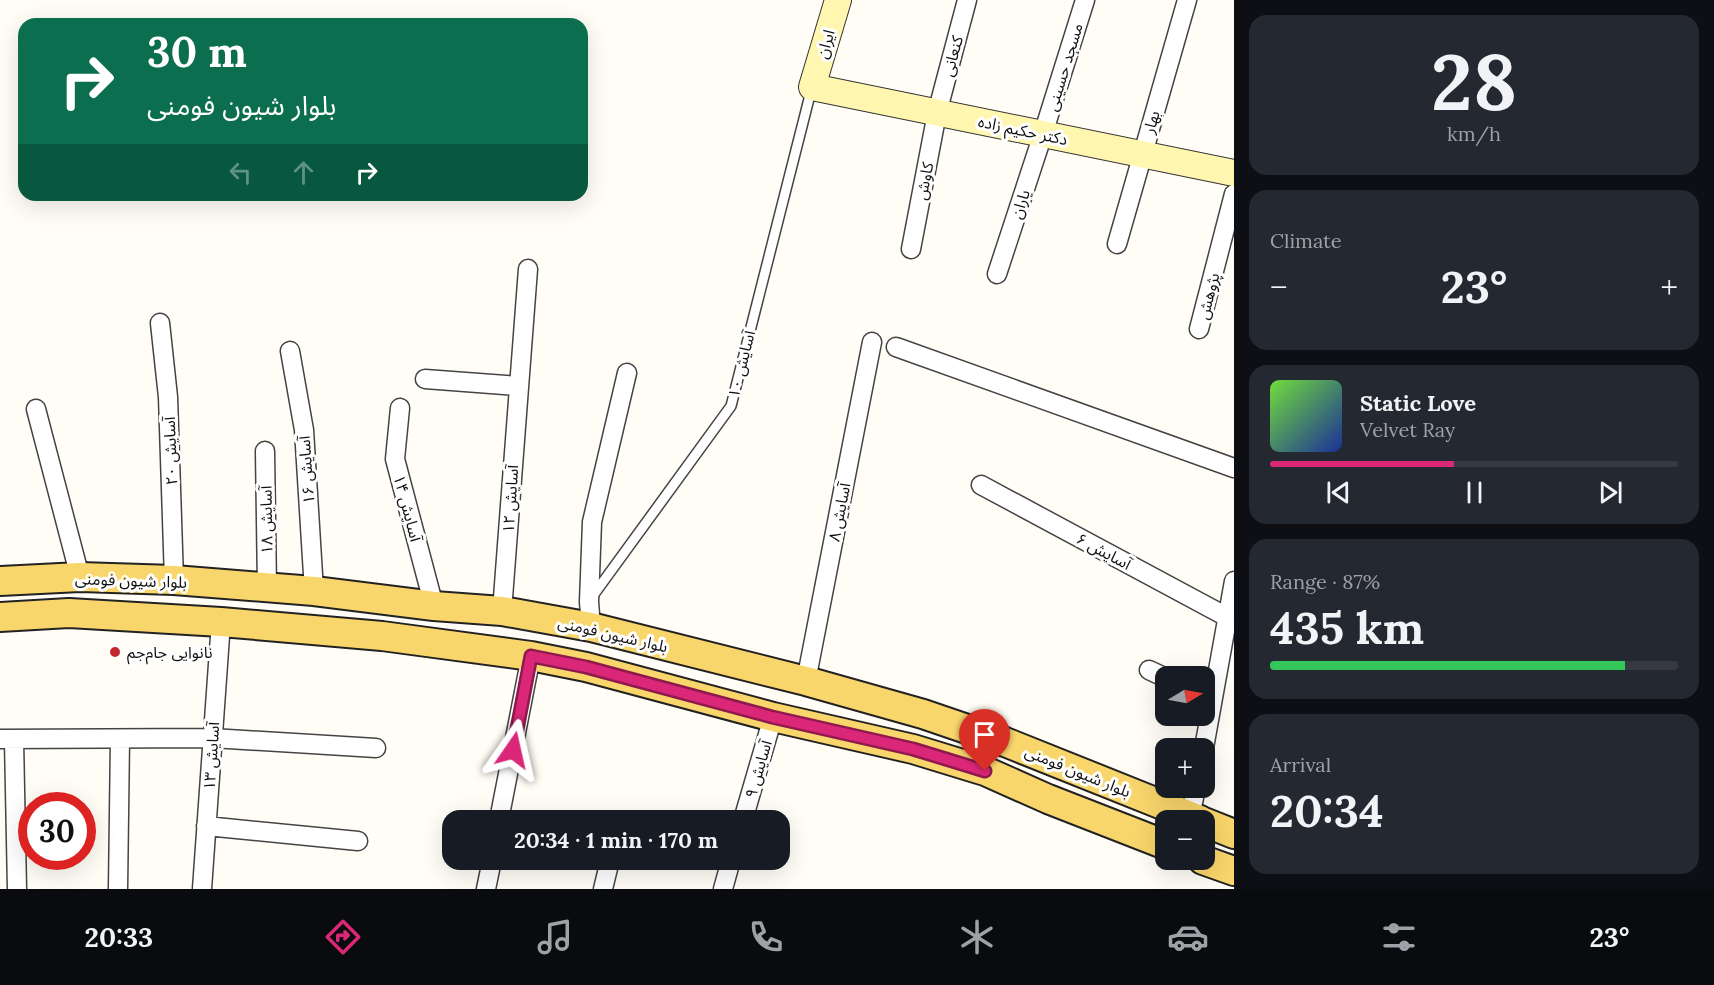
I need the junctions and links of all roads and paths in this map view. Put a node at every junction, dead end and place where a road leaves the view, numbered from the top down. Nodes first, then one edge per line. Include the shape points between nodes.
1 (838, 0) edge
2 (967, 0) edge
3 (1084, 0) edge
4 (1186, 0) edge
5 (812, 87) junction
6 (937, 112) junction
7 (1043, 134) junction
8 (1141, 154) junction
9 (1234, 173) edge
10 (1234, 194) edge
11 (1117, 244) dead end
12 (911, 249) dead end
13 (528, 269) dead end
14 (997, 274) dead end
15 (160, 323) dead end
16 (1199, 329) dead end
17 (872, 342) dead end
18 (896, 347) dead end
19 (290, 351) dead end
20 (627, 373) dead end
21 (425, 379) dead end
22 (518, 386) junction
23 (400, 408) dead end
24 (36, 409) dead end
25 (265, 451) dead end
26 (1234, 468) edge
27 (981, 485) dead end
28 (80, 577) junction
29 (174, 580) junction
30 (0, 581) edge
31 (1234, 582) edge
32 (267, 588) junction
33 (314, 591) junction
34 (434, 606) junction
35 (502, 611) junction
36 (590, 614) junction
37 (0, 617) edge
38 (1227, 617) junction
39 (221, 622) junction
40 (531, 656) junction
41 (1149, 670) dead end
42 (1215, 671) edge
43 (1155, 673) edge
44 (806, 681) junction
45 (772, 717) junction
46 (212, 738) junction
47 (120, 739) junction
48 (7, 740) edge
49 (376, 748) dead end
50 (1064, 766) junction
51 (1048, 800) junction
52 (501, 810) edge
53 (746, 810) edge
54 (1173, 810) edge
55 (206, 826) junction
56 (1215, 827) edge
57 (1234, 834) edge
58 (1155, 841) edge
59 (358, 842) dead end
60 (1215, 864) edge
61 (490, 870) edge
62 (608, 870) edge
63 (728, 870) edge
64 (1234, 871) edge
65 (17, 889) edge
66 (118, 889) edge
67 (202, 889) edge
68 (486, 889) edge
69 (603, 889) edge
70 (723, 889) edge

1 - 5 street, ایران
2 - 6 street, کنعانی
3 - 7 street, مسجد حسینی
4 - 8 street, بهار
5 - 6 street, دکتر حکیم زاده
5 - 36 lane, آسایش ‍۱۰ via 730,406
6 - 7 street, دکتر حکیم زاده
6 - 12 street, کاوش
7 - 8 street, دکتر حکیم زاده
7 - 14 street, یاران
8 - 9 street, دکتر حکیم زاده
8 - 11 street, بهار
10 - 16 street, پژوهش
13 - 22 street, آسایش ۱۲
15 - 29 street, آسایش ۲۰ via 168,397
17 - 44 street, آسایش ۸
18 - 26 street
19 - 33 street, آسایش ۱۶ via 304,430
20 - 36 street via 592,522
21 - 22 street
22 - 35 street, آسایش ۱۲
23 - 34 street, آسایش ۱۴ via 395,459
24 - 28 street
25 - 32 street, آسایش ۱۸
27 - 38 street, آسایش ۶
28 - 29 main road, بلوار شیون فومنی
28 - 30 main road, بلوار شیون فومنی
29 - 32 main road, بلوار شیون فومنی
31 - 38 street
32 - 33 main road, بلوار شیون فومنی
33 - 34 main road, بلوار شیون فومنی
34 - 35 main road, بلوار شیون فومنی
35 - 36 main road, بلوار شیون فومنی
36 - 44 main road, بلوار شیون فومنی
37 - 39 main road via 69,613
38 - 42 street
39 - 40 main road via 382,636
39 - 46 street, آسایش ۱۳
40 - 45 main road
40 - 52 street
41 - 43 street
44 - 50 main road, بلوار شیون فومنی via 923,714
45 - 51 main road via 913,749 985,771
45 - 53 street, آسایش ۹
46 - 47 street
46 - 49 street
46 - 55 street, آسایش ۱۳
47 - 48 street
47 - 66 street
48 - 65 street
50 - 51 main road
50 - 54 main road, بلوار شیون فومنی
51 - 58 main road
55 - 59 street
55 - 67 street, آسایش ۱۳
56 - 57 main road, بلوار شیون فومنی
60 - 64 main road
61 - 68 street
62 - 69 street
63 - 70 street

